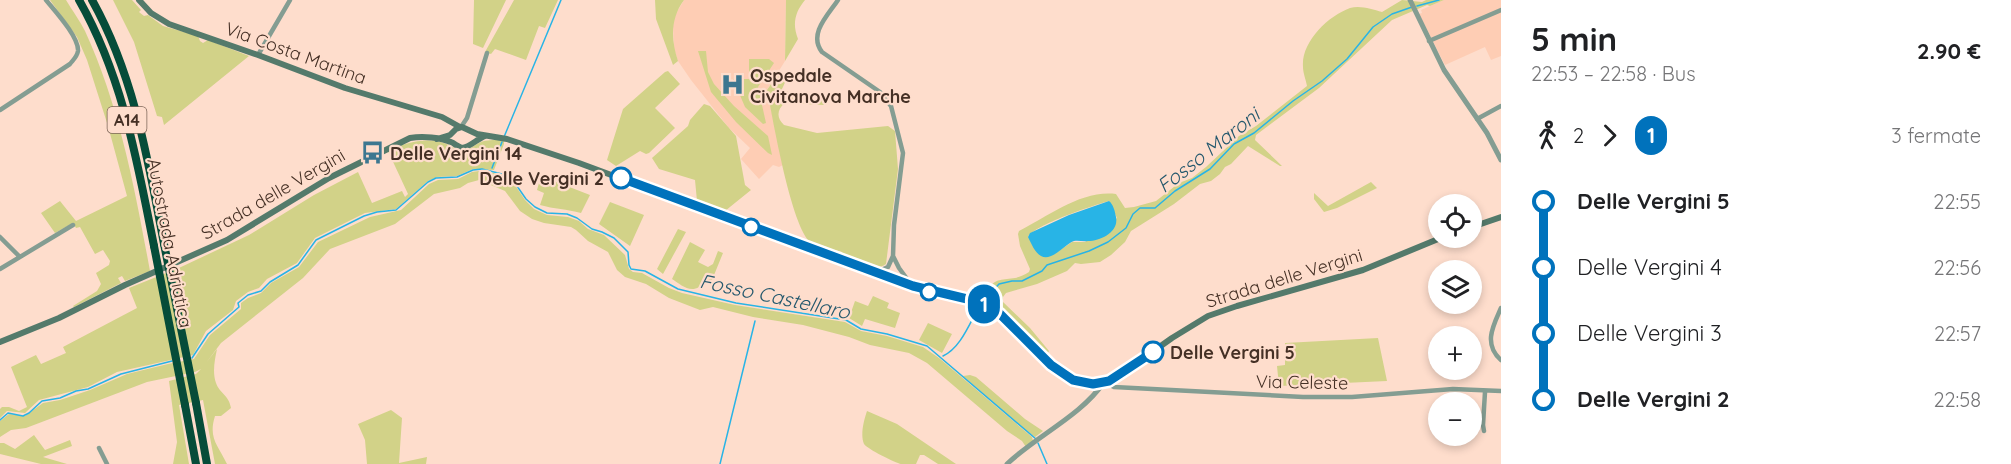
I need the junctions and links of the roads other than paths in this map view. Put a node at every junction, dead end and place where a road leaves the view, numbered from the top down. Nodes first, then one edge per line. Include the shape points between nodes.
1 (46, 0) edge
2 (80, 0) edge
3 (92, 0) edge
4 (139, 0) edge
5 (290, 0) edge
6 (838, 0) edge
7 (1410, 0) edge
8 (1501, 10) edge
9 (1429, 41) junction
10 (488, 53) dead end
11 (258, 55) junction
12 (1501, 106) edge
13 (0, 110) edge
14 (467, 118) junction
15 (1477, 119) junction
16 (449, 121) junction
17 (460, 127) junction
18 (470, 130) junction
19 (453, 132) junction
20 (485, 136) junction
21 (438, 139) junction
22 (454, 143) junction
23 (471, 143) junction
24 (1500, 157) edge
25 (1501, 217) edge
26 (1482, 224) edge
27 (73, 225) dead end
28 (0, 237) edge
29 (1428, 243) edge
30 (893, 256) junction
31 (20, 257) junction
32 (888, 267) junction
33 (899, 268) junction
34 (0, 269) edge
35 (875, 273) junction
36 (891, 279) junction
37 (913, 286) junction
38 (1501, 308) edge
39 (0, 342) edge
40 (1501, 360) edge
41 (1104, 382) junction
42 (1501, 391) edge
43 (1485, 392) junction
44 (1484, 431) dead end
45 (99, 448) dead end
46 (107, 464) edge
47 (196, 464) edge
48 (207, 464) edge
49 (1007, 464) edge

1 - 13 street via 73,36 77,55 70,64
2 - 47 highway, Autostrada Adriatica / A14, bridge via 118,85 130,129
3 - 48 highway, Autostrada Adriatica / A14, bridge via 113,41 141,130
4 - 11 main road, Via Costa Martina via 165,22
5 - 11 street
6 - 30 street via 817,32 818,46 889,100 902,140
7 - 9 street
8 - 9 street
9 - 15 street
10 - 14 street
11 - 16 main road, Via Costa Martina
12 - 15 street
14 - 17 street
14 - 18 street
15 - 24 street
16 - 17 main road, Via Costa Martina
16 - 19 main road
17 - 18 main road
17 - 19 main road, Strada delle Vergini
18 - 20 main road
18 - 23 main road via 474,136
19 - 21 main road, Strada delle Vergini
19 - 22 main road
20 - 23 main road, Strada delle Vergini
20 - 35 main road via 504,138 579,163
21 - 22 main road, Strada delle Vergini
21 - 39 main road, Strada delle Vergini via 418,137 400,142 329,178 234,236
22 - 23 main road, Strada delle Vergini via 462,148
25 - 26 main road
27 - 31 street
28 - 31 street
29 - 41 main road, Strada delle Vergini via 1363,270 1208,316
30 - 32 street
30 - 33 street
31 - 34 street
32 - 35 street
32 - 36 street
33 - 36 street
33 - 37 street
35 - 36 main road
36 - 37 main road
37 - 41 main road via 990,306 1065,376 1088,383
38 - 40 street via 1490,336
41 - 43 street, Via Celeste via 1114,387 1303,397 1453,389
41 - 49 street via 1089,399
42 - 43 street, Via Celeste
43 - 44 street
45 - 46 street

